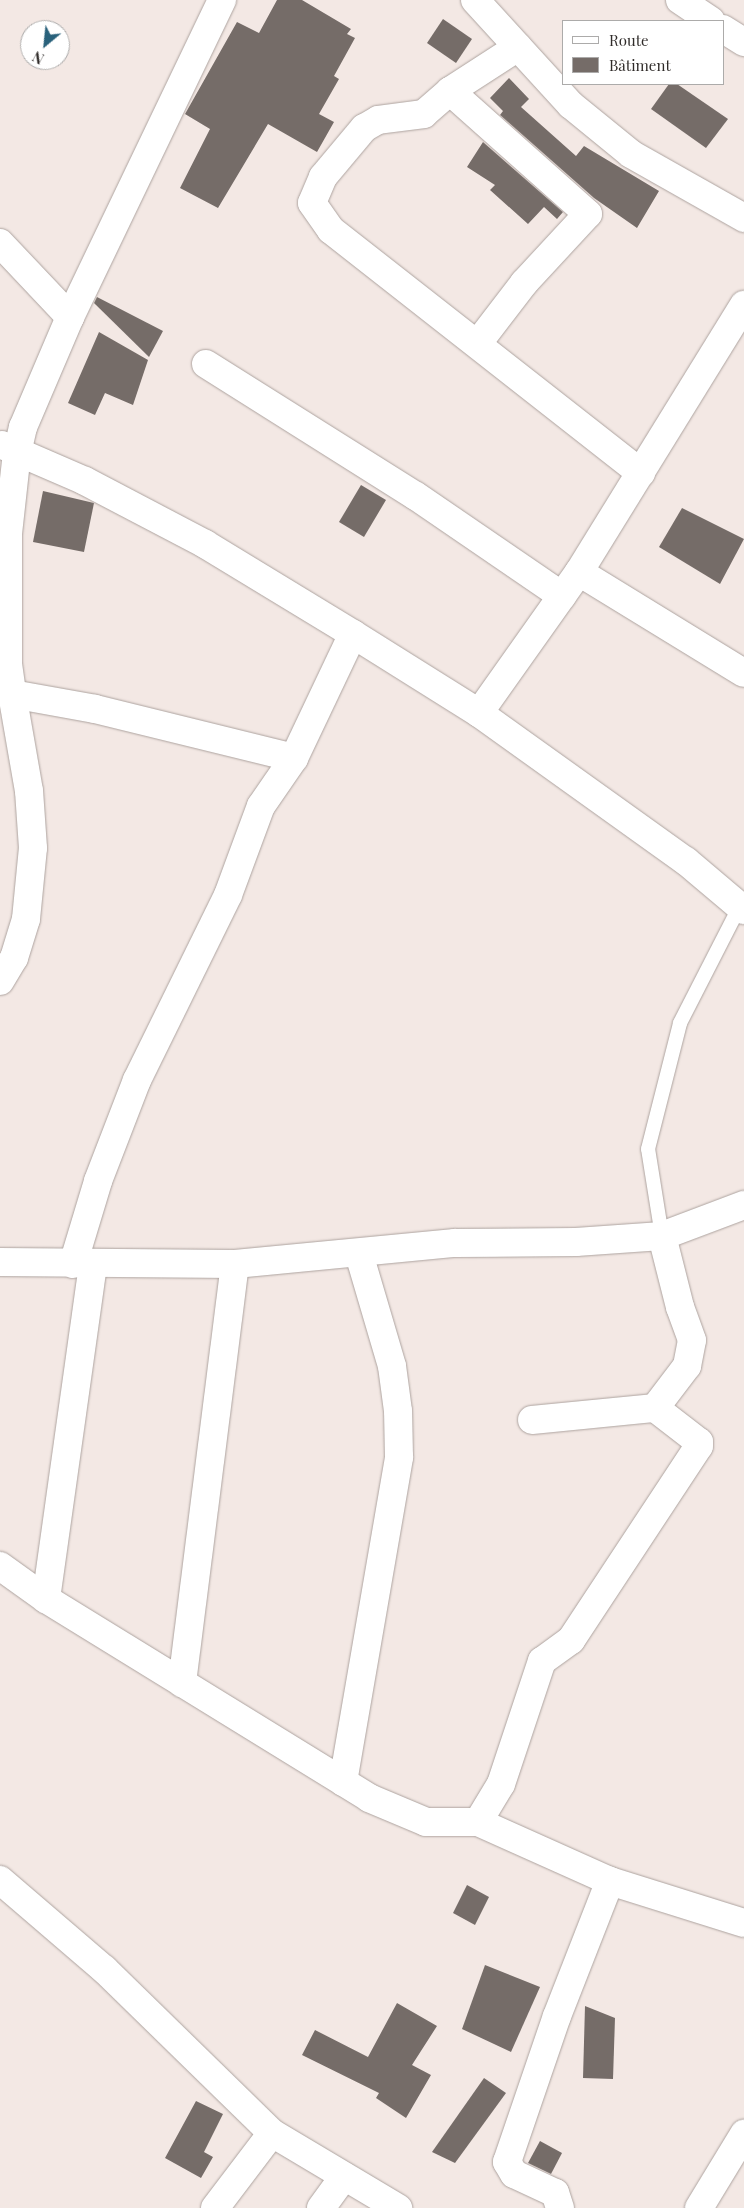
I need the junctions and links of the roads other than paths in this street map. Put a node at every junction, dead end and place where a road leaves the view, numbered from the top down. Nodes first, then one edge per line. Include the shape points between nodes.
1 (222, 0) edge
2 (476, 0) edge
3 (680, 0) edge
4 (710, 20) edge
5 (724, 30) edge
6 (744, 42) edge
7 (518, 47) junction
8 (450, 91) junction
9 (744, 218) edge
10 (0, 243) edge
11 (744, 305) edge
12 (70, 317) junction
13 (478, 344) junction
14 (206, 364) dead end
15 (8, 448) edge
16 (641, 473) junction
17 (579, 572) junction
18 (562, 596) junction
19 (353, 634) junction
20 (744, 673) edge
21 (9, 702) edge
22 (479, 713) junction
23 (294, 758) junction
24 (742, 908) edge
25 (0, 981) edge
26 (744, 1205) edge
27 (662, 1236) junction
28 (358, 1254) junction
29 (0, 1262) edge
30 (83, 1264) junction
31 (235, 1264) junction
32 (655, 1408) junction
33 (532, 1420) dead end
34 (0, 1566) edge
35 (46, 1599) junction
36 (182, 1683) junction
37 (343, 1782) junction
38 (478, 1822) junction
39 (0, 1880) edge
40 (610, 1881) junction
41 (744, 1923) edge
42 (272, 2133) junction
43 (744, 2134) edge
44 (344, 2176) junction
45 (215, 2208) edge
46 (322, 2208) edge
47 (398, 2208) edge
48 (560, 2208) edge
49 (699, 2208) edge

1 - 12 street
2 - 7 street
3 - 4 street
5 - 6 street
7 - 8 street
7 - 9 street via 571,105 631,154
8 - 13 street via 588,214 524,283
8 - 13 street via 424,114 378,120 364,128 323,177 312,203 331,230
10 - 12 street
11 - 16 street
12 - 15 street via 33,402
13 - 16 street
14 - 18 street via 407,491
15 - 19 street via 85,481 205,544
15 - 21 street
16 - 17 street
17 - 18 street
17 - 20 street
18 - 22 street
19 - 22 street
19 - 23 street
21 - 23 street via 95,710
21 - 25 street via 30,799 33,848 26,919 14,958
22 - 24 street via 686,861
23 - 30 street via 261,806 228,895 137,1080 98,1181
24 - 27 lane via 680,1023 648,1149
26 - 27 street
27 - 28 street via 576,1242 455,1243
27 - 32 street via 692,1347 687,1366
28 - 31 street
28 - 37 street via 392,1366 398,1411 399,1457
29 - 30 street
30 - 31 street
30 - 35 street
31 - 36 street
32 - 33 street
32 - 38 street via 699,1446 571,1640 542,1661 501,1784
34 - 35 street
35 - 36 street
36 - 37 street
37 - 38 street via 369,1798 426,1822
38 - 40 street
39 - 42 street via 104,1969
40 - 41 street
40 - 48 street via 558,2016 508,2162 514,2174 555,2193
42 - 44 street
42 - 45 street
43 - 49 street
44 - 46 street
44 - 47 street

